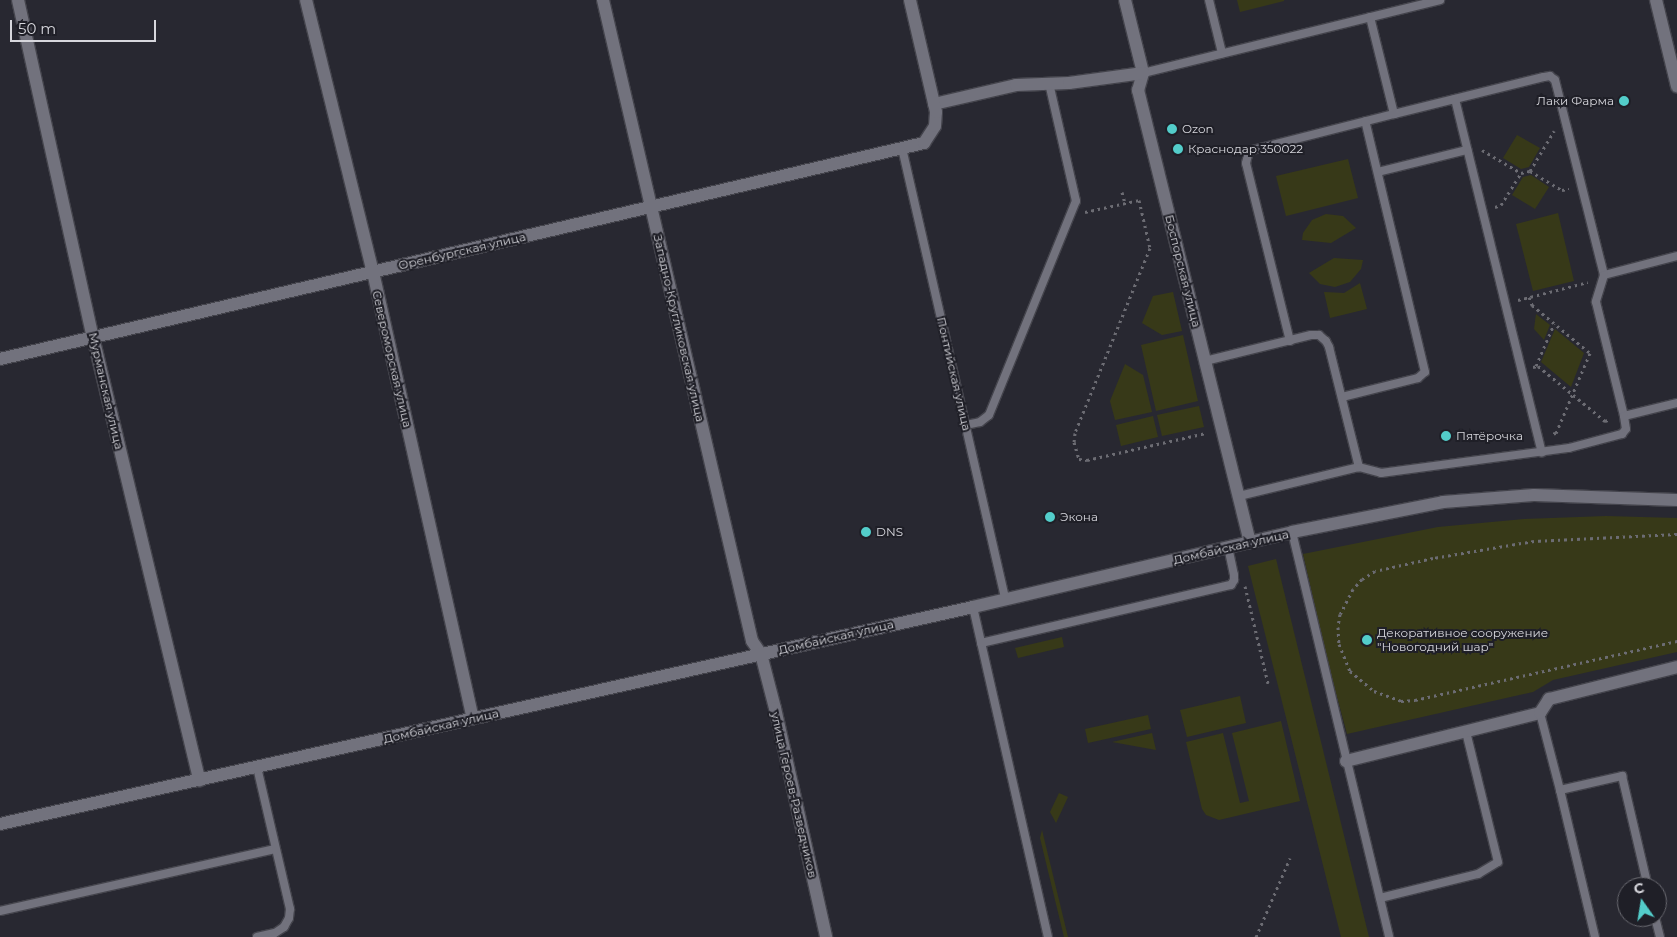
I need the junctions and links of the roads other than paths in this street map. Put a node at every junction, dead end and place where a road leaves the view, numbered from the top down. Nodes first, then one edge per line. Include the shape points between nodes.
1 (18, 0) edge
2 (306, 0) edge
3 (603, 0) edge
4 (910, 0) edge
5 (1125, 0) edge
6 (1209, 0) edge
7 (1440, 0) edge
8 (1656, 0) edge
9 (1370, 17) junction
10 (1222, 54) junction
11 (1674, 61) edge
12 (1143, 73) junction
13 (1049, 83) junction
14 (1677, 86) edge
15 (1455, 99) junction
16 (934, 104) junction
17 (1394, 114) junction
18 (1365, 121) junction
19 (902, 148) junction
20 (1467, 150) junction
21 (1378, 172) junction
22 (651, 207) junction
23 (1677, 256) edge
24 (372, 272) junction
25 (1603, 277) junction
26 (93, 337) junction
27 (1290, 340) junction
28 (0, 359) edge
29 (1205, 361) junction
30 (1342, 397) junction
31 (1677, 403) edge
32 (1624, 416) junction
33 (966, 425) junction
34 (1542, 452) junction
35 (1359, 467) junction
36 (1239, 496) junction
37 (1677, 500) edge
38 (1292, 532) junction
39 (1250, 542) junction
40 (1228, 547) junction
41 (1005, 599) junction
42 (973, 606) junction
43 (982, 643) junction
44 (761, 654) junction
45 (1677, 667) edge
46 (1540, 713) junction
47 (473, 718) junction
48 (1466, 732) junction
49 (1346, 761) junction
50 (257, 767) junction
51 (199, 780) junction
52 (1560, 790) junction
53 (0, 824) edge
54 (275, 849) junction
55 (1646, 877) edge
56 (1380, 898) junction
57 (0, 910) edge
58 (257, 937) edge
59 (826, 937) edge
60 (1048, 937) edge
61 (1390, 937) edge
62 (1595, 937) edge

1 - 26 street, Мурманская улица
2 - 24 street, Североморская улица
3 - 22 street, Западно-Кругликовская улица
4 - 16 street
5 - 12 street, Боспорская улица
6 - 10 lane
7 - 9 lane
8 - 11 street
9 - 10 lane
9 - 17 lane
10 - 12 lane
11 - 14 street
12 - 13 street via 1070,84
12 - 29 street, Боспорская улица via 1138,90
13 - 16 street via 1016,85
13 - 33 lane via 1076,201 989,414 980,422
15 - 17 lane
15 - 20 lane
15 - 25 lane via 1550,76 1557,85
16 - 19 street, Оренбургская улица via 936,120 930,135 924,142
17 - 18 lane
18 - 21 lane
18 - 27 lane via 1248,151 1246,158
19 - 22 street, Оренбургская улица
19 - 33 lane, Понтийская улица
20 - 21 lane
20 - 34 lane
21 - 30 lane via 1425,372 1418,378
22 - 24 street, Оренбургская улица
22 - 44 street, Западно-Кругликовская улица via 752,641
23 - 25 lane
24 - 26 street, Оренбургская улица
24 - 47 street, Североморская улица
25 - 32 lane via 1596,302
26 - 28 street, Оренбургская улица
26 - 51 street, Мурманская улица
27 - 29 lane
27 - 30 lane via 1319,335 1326,341
29 - 36 street, Боспорская улица
30 - 35 lane
31 - 32 lane
32 - 34 lane via 1626,429 1617,436
33 - 41 lane, Понтийская улица
34 - 35 lane via 1381,473
35 - 36 lane
36 - 39 street, Боспорская улица
37 - 38 street, Домбайская улица via 1534,495 1452,502
38 - 39 street, Домбайская улица
38 - 49 lane
39 - 40 street, Домбайская улица
40 - 41 street, Домбайская улица
40 - 43 lane via 1234,575 1231,586
41 - 42 street, Домбайская улица
42 - 43 lane
42 - 44 street, Домбайская улица
43 - 60 lane
44 - 47 street, Домбайская улица
44 - 59 street, улица Героев-Разведчиков
45 - 46 street via 1549,698
46 - 48 street
46 - 52 lane
47 - 50 street, Домбайская улица
48 - 49 street
48 - 56 lane via 1498,862 1478,874
49 - 56 lane
50 - 51 street, Домбайская улица
50 - 54 lane
51 - 53 street, Домбайская улица
52 - 55 lane via 1622,776
52 - 62 lane
54 - 57 lane
54 - 58 lane via 290,909 289,918 275,933
56 - 61 lane

